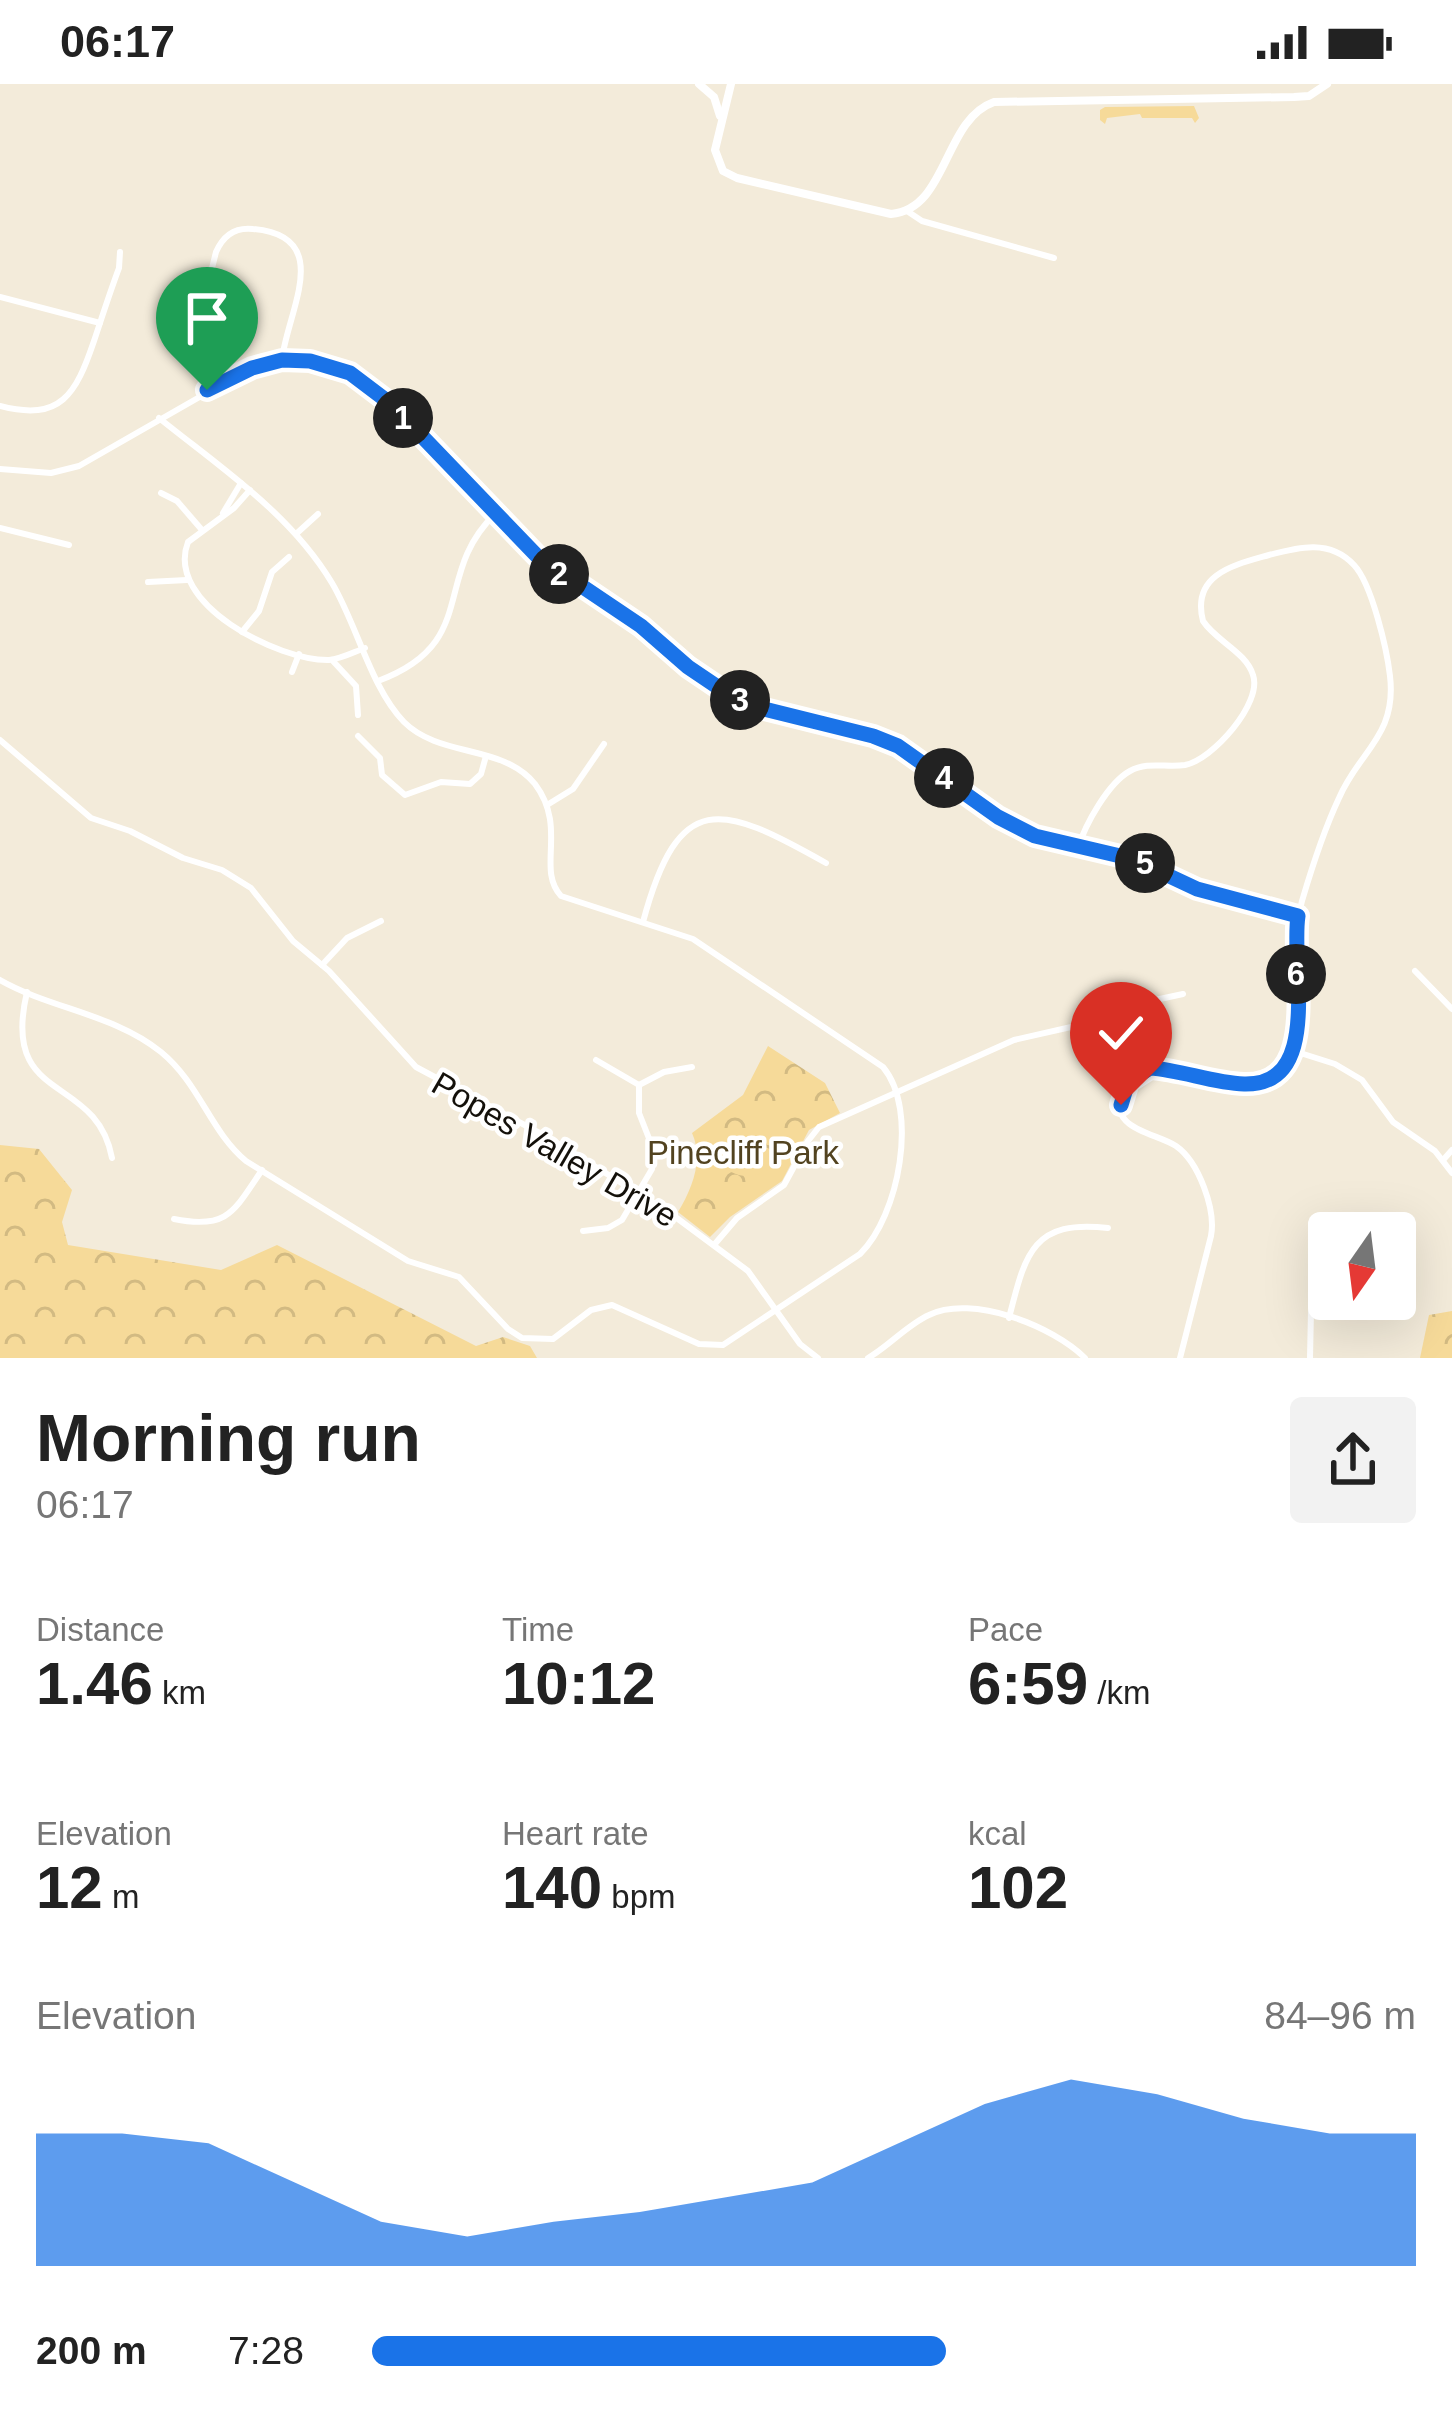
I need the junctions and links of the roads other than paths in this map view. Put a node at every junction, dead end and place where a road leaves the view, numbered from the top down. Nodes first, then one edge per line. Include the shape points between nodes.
1 (699, 84) edge
2 (731, 84) edge
3 (1327, 84) edge
4 (721, 121) junction
5 (907, 211) junction
6 (119, 252) dead end
7 (1054, 258) dead end
8 (0, 297) edge
9 (100, 323) junction
10 (282, 360) junction
11 (207, 390) junction
12 (0, 406) edge
13 (159, 418) junction
14 (0, 469) edge
15 (242, 484) junction
16 (250, 490) junction
17 (161, 493) dead end
18 (223, 513) junction
19 (318, 514) dead end
20 (495, 514) junction
21 (0, 528) edge
22 (202, 530) junction
23 (296, 534) junction
24 (69, 545) dead end
25 (289, 557) dead end
26 (188, 580) junction
27 (148, 582) dead end
28 (242, 632) junction
29 (365, 648) junction
30 (299, 654) junction
31 (332, 660) junction
32 (292, 672) dead end
33 (378, 681) junction
34 (358, 716) dead end
35 (358, 736) dead end
36 (0, 740) edge
37 (604, 744) dead end
38 (487, 756) junction
39 (547, 805) junction
40 (1078, 848) junction
41 (826, 862) dead end
42 (1298, 916) junction
43 (381, 921) dead end
44 (643, 922) junction
45 (322, 964) junction
46 (1415, 970) dead end
47 (0, 980) edge
48 (27, 992) junction
49 (1183, 994) dead end
50 (1452, 1010) edge
51 (1294, 1051) junction
52 (596, 1060) dead end
53 (692, 1067) dead end
54 (639, 1085) junction
55 (898, 1091) junction
56 (1452, 1150) edge
57 (112, 1158) dead end
58 (1444, 1160) junction
59 (262, 1170) junction
60 (1452, 1173) edge
61 (641, 1194) junction
62 (174, 1219) dead end
63 (1108, 1228) dead end
64 (583, 1232) dead end
65 (714, 1245) junction
66 (778, 1311) junction
67 (1009, 1318) junction
68 (1311, 1320) edge
69 (874, 1357) edge
70 (818, 1358) edge
71 (1085, 1358) edge
72 (1180, 1358) edge
73 (1310, 1358) edge

1 - 4 street via 714,97
2 - 4 street
3 - 5 street via 1294,97 994,102 968,119 926,194
4 - 5 street via 715,149 729,175 883,213
5 - 7 street
6 - 9 street
8 - 9 street
9 - 12 street via 68,396 46,410
10 - 11 street
10 - 11 street via 300,254 279,235 236,230 216,252 192,346
10 - 20 street via 330,365 368,383
11 - 13 street
13 - 14 street via 79,466
13 - 15 street
15 - 16 street
15 - 18 street
16 - 18 street
16 - 23 street
17 - 22 street
18 - 22 street
19 - 23 street
20 - 33 street via 466,550 434,647
20 - 40 street via 556,572 728,694 881,738 1008,823
21 - 24 street
22 - 26 street via 184,549
23 - 29 street
25 - 28 street via 272,572
26 - 27 street
26 - 28 street
28 - 30 street
29 - 31 street
29 - 33 street
30 - 31 street
30 - 32 street
31 - 34 street via 356,686
33 - 38 street via 398,715 423,736
35 - 38 street via 380,758 382,776 405,795 441,782 470,784
36 - 45 street, Popes Valley Drive via 91,818 251,888
37 - 39 street via 572,789
38 - 39 street via 525,774
39 - 44 street via 556,891
40 - 42 street
40 - 42 street via 1122,776 1202,758 1252,702 1250,667 1203,621 1201,598 1211,578 1233,564 1312,547 1336,552 1368,590 1389,669 1389,713 1336,802
41 - 44 street via 770,832 705,819 675,841
42 - 51 street
43 - 45 street via 347,938
44 - 55 street via 684,934 725,960 873,1059
45 - 61 street, Popes Valley Drive via 423,1072
46 - 50 street
47 - 48 street
48 - 57 street via 14,1034 20,1059 84,1111
48 - 59 street via 126,1030 162,1053 199,1092 227,1143
49 - 55 street via 1021,1037
51 - 58 street via 1352,1072 1398,1128
51 - 72 street via 1282,1072 1258,1083 1150,1068 1123,1089 1125,1120 1187,1157 1212,1217
52 - 54 street
53 - 54 street
54 - 61 street via 640,1120 654,1154
55 - 65 street via 819,1127 788,1181
55 - 66 street via 902,1129 881,1228 860,1254
56 - 58 street
58 - 60 street
59 - 62 street via 225,1218
59 - 66 street via 408,1261 459,1277 522,1338 553,1339 591,1310 612,1305 715,1346
61 - 64 street via 622,1220
61 - 65 street, Popes Valley Drive
63 - 67 street via 1063,1228 1040,1240 1022,1268
65 - 66 street, Popes Valley Drive via 748,1271
66 - 70 street, Popes Valley Drive
67 - 69 street via 942,1310
67 - 71 street via 1053,1333
68 - 73 street

